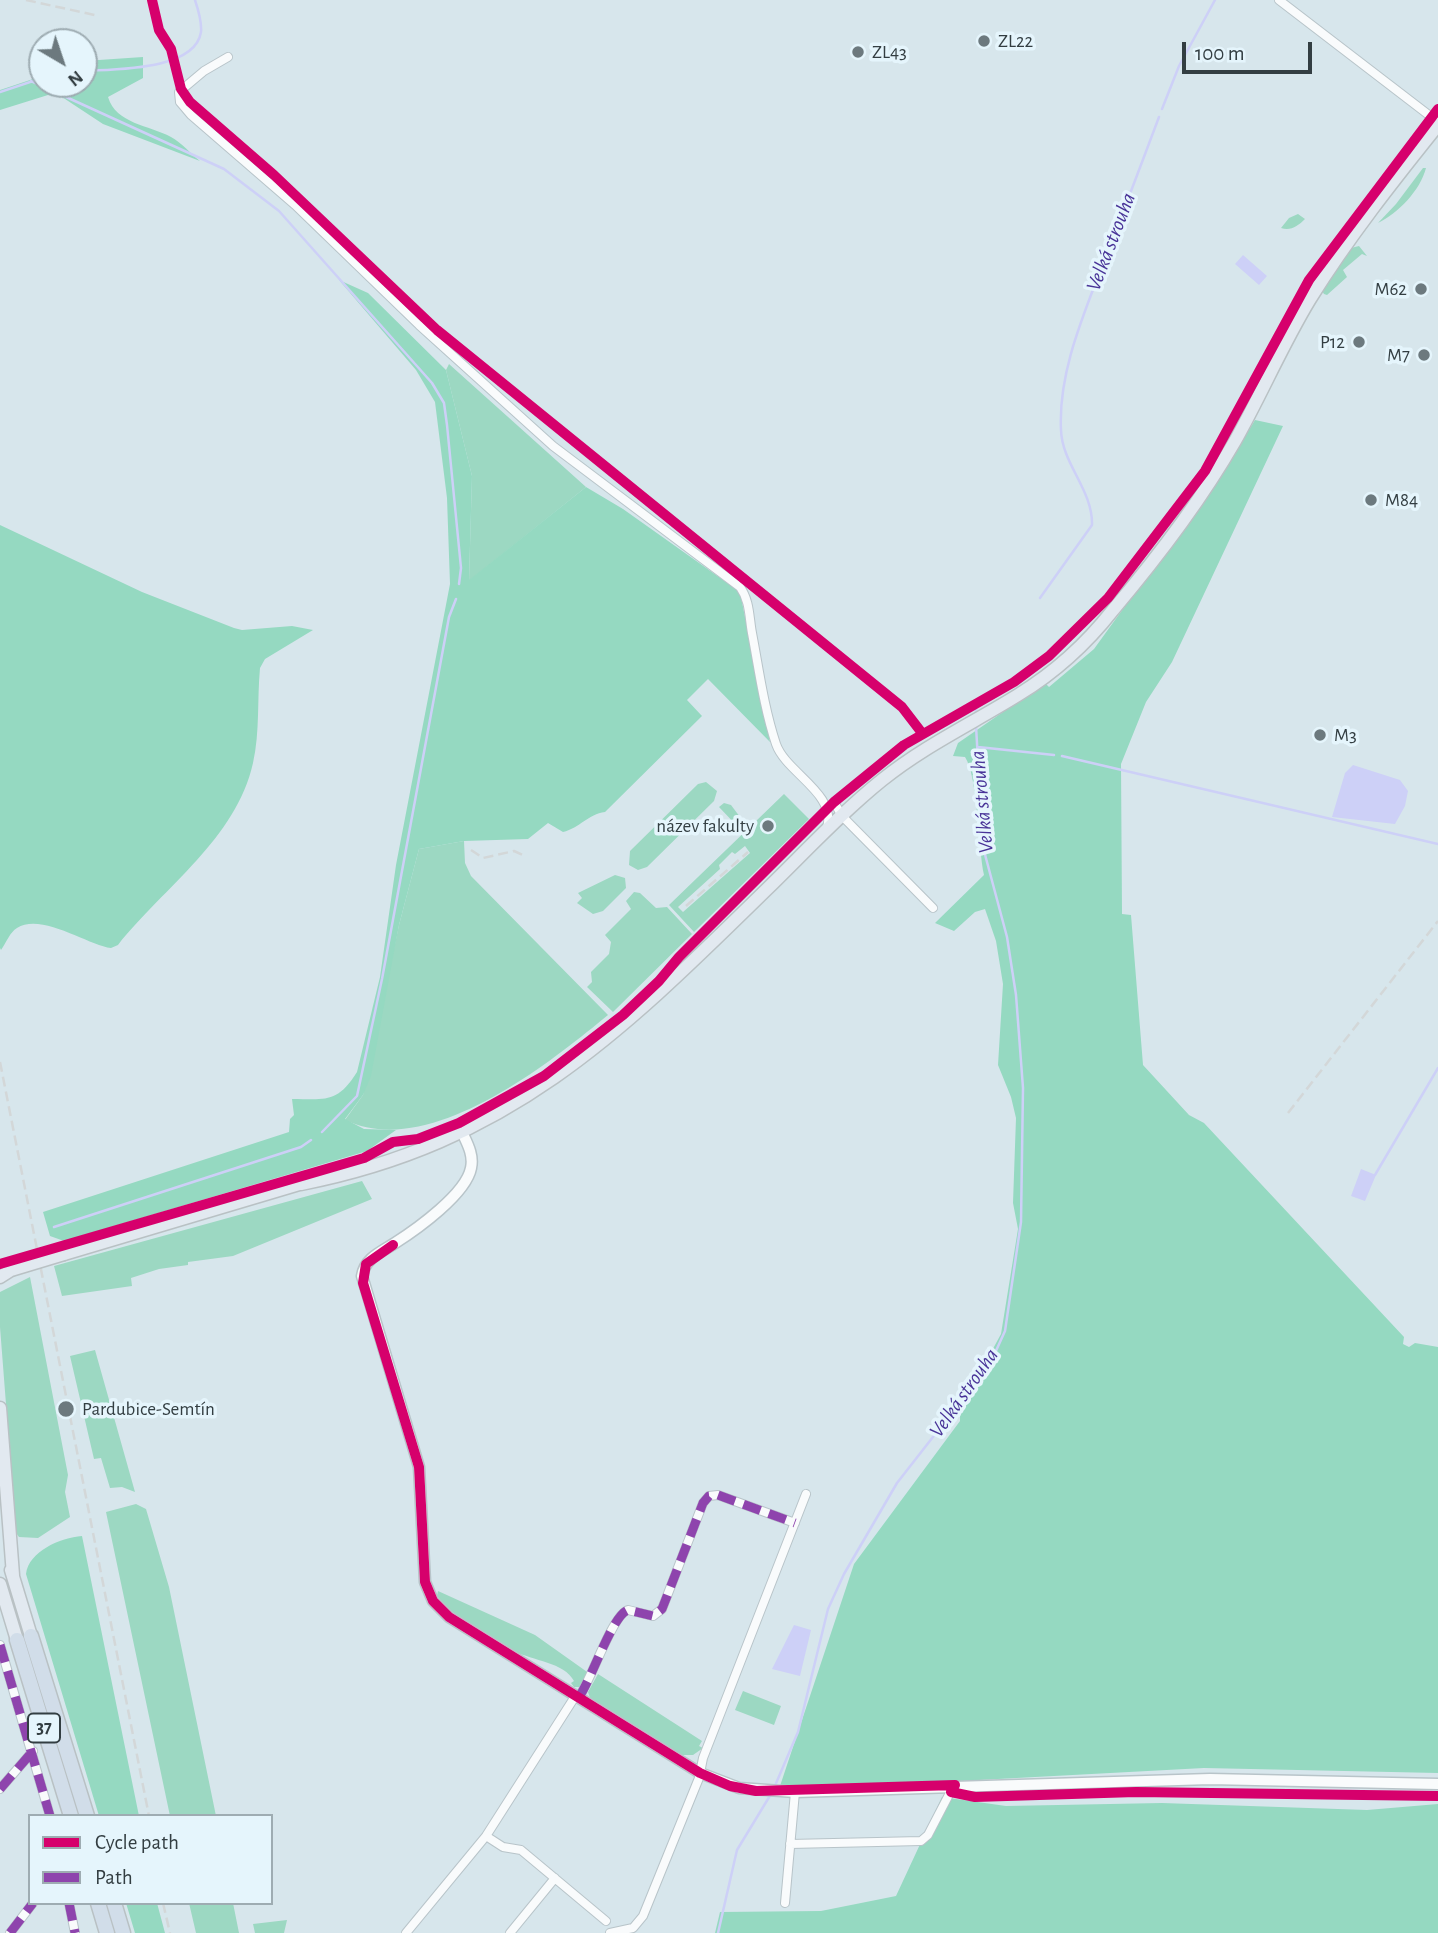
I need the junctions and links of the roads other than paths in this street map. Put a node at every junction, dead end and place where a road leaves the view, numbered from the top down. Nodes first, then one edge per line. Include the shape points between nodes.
1 (1279, 0) edge
2 (228, 57) dead end
3 (1438, 124) edge
4 (811, 786) junction
5 (858, 800) junction
6 (834, 802) junction
7 (827, 809) junction
8 (842, 816) junction
9 (825, 833) junction
10 (933, 908) dead end
11 (462, 1132) junction
12 (4, 1273) edge
13 (0, 1408) edge
14 (0, 1484) edge
15 (806, 1494) dead end
16 (6, 1506) junction
17 (795, 1523) junction
18 (0, 1534) edge
19 (13, 1575) junction
20 (0, 1584) edge
21 (24, 1638) junction
22 (0, 1645) edge
23 (578, 1696) junction
24 (33, 1751) junction
25 (700, 1773) junction
26 (1438, 1784) edge
27 (955, 1785) junction
28 (0, 1789) edge
29 (795, 1792) junction
30 (49, 1814) edge
31 (70, 1814) edge
32 (86, 1814) edge
33 (486, 1836) junction
34 (790, 1844) junction
35 (555, 1878) junction
36 (785, 1903) dead end
37 (31, 1905) edge
38 (69, 1905) edge
39 (99, 1905) edge
40 (115, 1905) edge
41 (606, 1921) dead end
42 (630, 1931) edge
43 (10, 1933) edge
44 (75, 1933) edge
45 (107, 1933) edge
46 (123, 1933) edge
47 (406, 1933) edge
48 (510, 1933) edge
49 (610, 1933) edge

1 - 3 street
2 - 4 street via 179,92 178,99 191,115 295,205 553,446 740,587 749,608 778,748
3 - 5 main road via 1333,264 1293,328 1226,455 1122,600 1061,664 1018,696 900,766
4 - 6 street
4 - 7 street
5 - 6 street
5 - 8 main road
6 - 8 street
7 - 8 street
7 - 9 street
8 - 9 main road
8 - 10 street
9 - 11 main road via 613,1035 543,1087
11 - 12 main road, bridge via 368,1170 301,1184
11 - 23 street via 472,1160 464,1183 414,1231 372,1257 364,1267 363,1283 419,1467 430,1596 449,1616
13 - 16 main road
14 - 16 main road
15 - 17 street
16 - 19 main road
17 - 23 street via 718,1495 709,1496 662,1609 653,1616 628,1610 617,1616 592,1679
17 - 25 street
18 - 19 main road, 37
19 - 21 main road, 37
20 - 21 main road, 37
21 - 31 highway, 37
21 - 32 highway, 37
22 - 24 street
23 - 25 street
23 - 33 street
24 - 28 street
24 - 30 street
25 - 29 street via 739,1788
25 - 42 street via 643,1916
26 - 27 street via 1210,1779
27 - 29 street
27 - 34 street via 921,1841
29 - 34 street
33 - 35 street via 503,1847 521,1850
33 - 47 street
34 - 36 street
35 - 41 street
35 - 48 street
37 - 43 street
38 - 44 street
39 - 45 highway
40 - 46 highway
42 - 49 street

